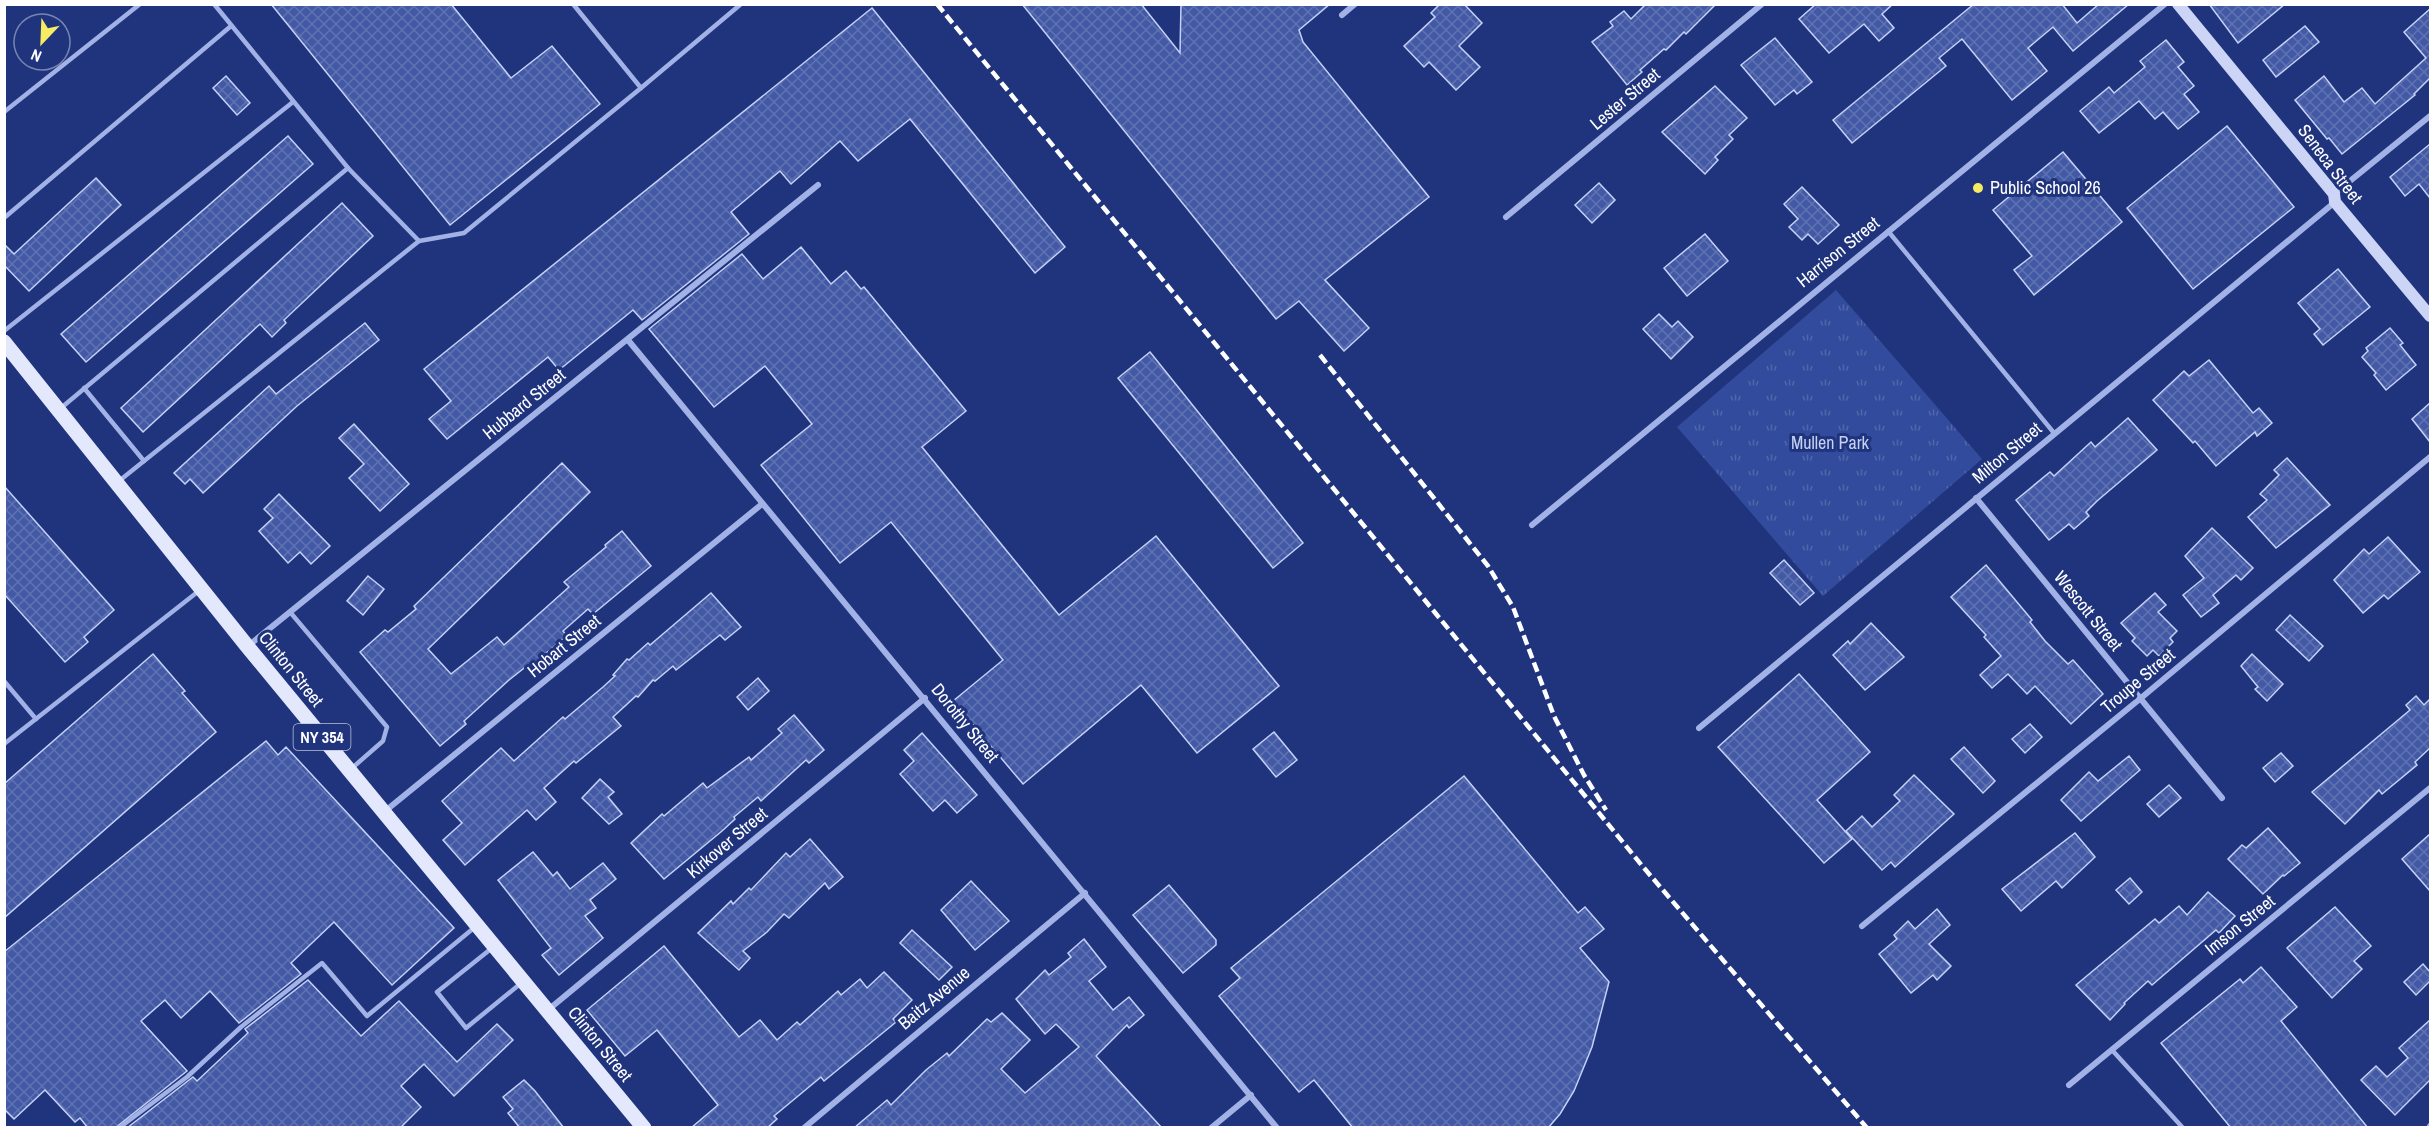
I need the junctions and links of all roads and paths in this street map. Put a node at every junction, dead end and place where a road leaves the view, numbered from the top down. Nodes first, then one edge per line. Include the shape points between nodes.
1 (140, 4) edge
2 (214, 4) edge
3 (573, 4) edge
4 (741, 4) edge
5 (1355, 4) edge
6 (1762, 4) edge
7 (2165, 4) edge
8 (2178, 4) edge
9 (1342, 15) dead end
10 (231, 26) junction
11 (642, 88) junction
12 (293, 102) junction
13 (4, 112) edge
14 (2430, 116) edge
15 (348, 168) junction
16 (818, 184) dead end
17 (2335, 198) junction
18 (1506, 217) dead end
19 (4, 218) edge
20 (1888, 231) junction
21 (418, 241) junction
22 (2430, 316) edge
23 (4, 331) edge
24 (628, 340) junction
25 (7, 351) edge
26 (84, 388) junction
27 (58, 409) junction
28 (2054, 433) junction
29 (2430, 457) edge
30 (144, 461) junction
31 (117, 483) junction
32 (1976, 498) junction
33 (762, 504) junction
34 (1532, 525) dead end
35 (201, 589) junction
36 (290, 612) junction
37 (247, 646) junction
38 (4, 681) edge
39 (925, 698) junction
40 (2141, 698) junction
41 (36, 719) junction
42 (1699, 728) dead end
43 (4, 744) edge
44 (350, 770) junction
45 (2430, 788) edge
46 (2222, 798) dead end
47 (384, 813) junction
48 (1085, 893) junction
49 (477, 925) junction
50 (1862, 926) dead end
51 (494, 946) junction
52 (523, 981) junction
53 (547, 1010) junction
54 (2112, 1050) junction
55 (2069, 1085) dead end
56 (1251, 1095) junction
57 (119, 1128) edge
58 (644, 1128) edge
59 (804, 1128) edge
60 (1211, 1128) edge
61 (1277, 1128) edge
62 (2182, 1128) edge

1 - 13 lane
2 - 10 lane
3 - 11 lane
4 - 11 lane
5 - 9 street
6 - 18 street, Lester Street
7 - 20 street, Harrison Street
8 - 17 main road, Seneca Street
10 - 12 lane
10 - 19 lane
11 - 21 lane via 464,233
12 - 15 lane
12 - 23 lane
14 - 17 street, Milton Street
15 - 21 lane
15 - 26 lane
16 - 24 street, Hubbard Street
17 - 22 main road, Seneca Street
17 - 28 street, Milton Street
20 - 28 lane
20 - 34 street, Harrison Street
21 - 30 lane
24 - 33 street, Dorothy Street
24 - 36 street, Hubbard Street
25 - 27 main road, Clinton Street / NY 354
26 - 27 lane
26 - 30 lane
27 - 31 main road, Clinton Street / NY 354
28 - 32 street, Milton Street
29 - 40 street, Troupe Street
30 - 31 lane
31 - 35 main road, Clinton Street / NY 354
32 - 40 street, Wescott Street
32 - 42 street, Milton Street
33 - 39 street, Dorothy Street
33 - 47 street, Hobart Street
35 - 37 main road, Clinton Street / NY 354
35 - 41 lane
36 - 37 street, Hubbard Street
36 - 44 lane via 387,727 383,741
37 - 44 main road, Clinton Street / NY 354
38 - 41 lane
39 - 48 street, Dorothy Street
39 - 53 street, Kirkover Street
40 - 46 street, Wescott Street
40 - 50 street, Troupe Street
41 - 43 lane
44 - 47 main road, Clinton Street / NY 354
45 - 54 street, Imson Street
47 - 49 main road, Clinton Street / NY 354
48 - 56 street, Dorothy Street
48 - 59 street, Baitz Avenue
49 - 51 main road, Clinton Street / NY 354
49 - 57 lane via 368,1016 322,963 241,1027 187,1077
51 - 52 main road, Clinton Street / NY 354
51 - 52 lane via 437,992 466,1028
52 - 53 main road, Clinton Street / NY 354
53 - 58 main road, Clinton Street / NY 354
54 - 55 street, Imson Street
54 - 62 lane
56 - 60 street
56 - 61 street, Dorothy Street

